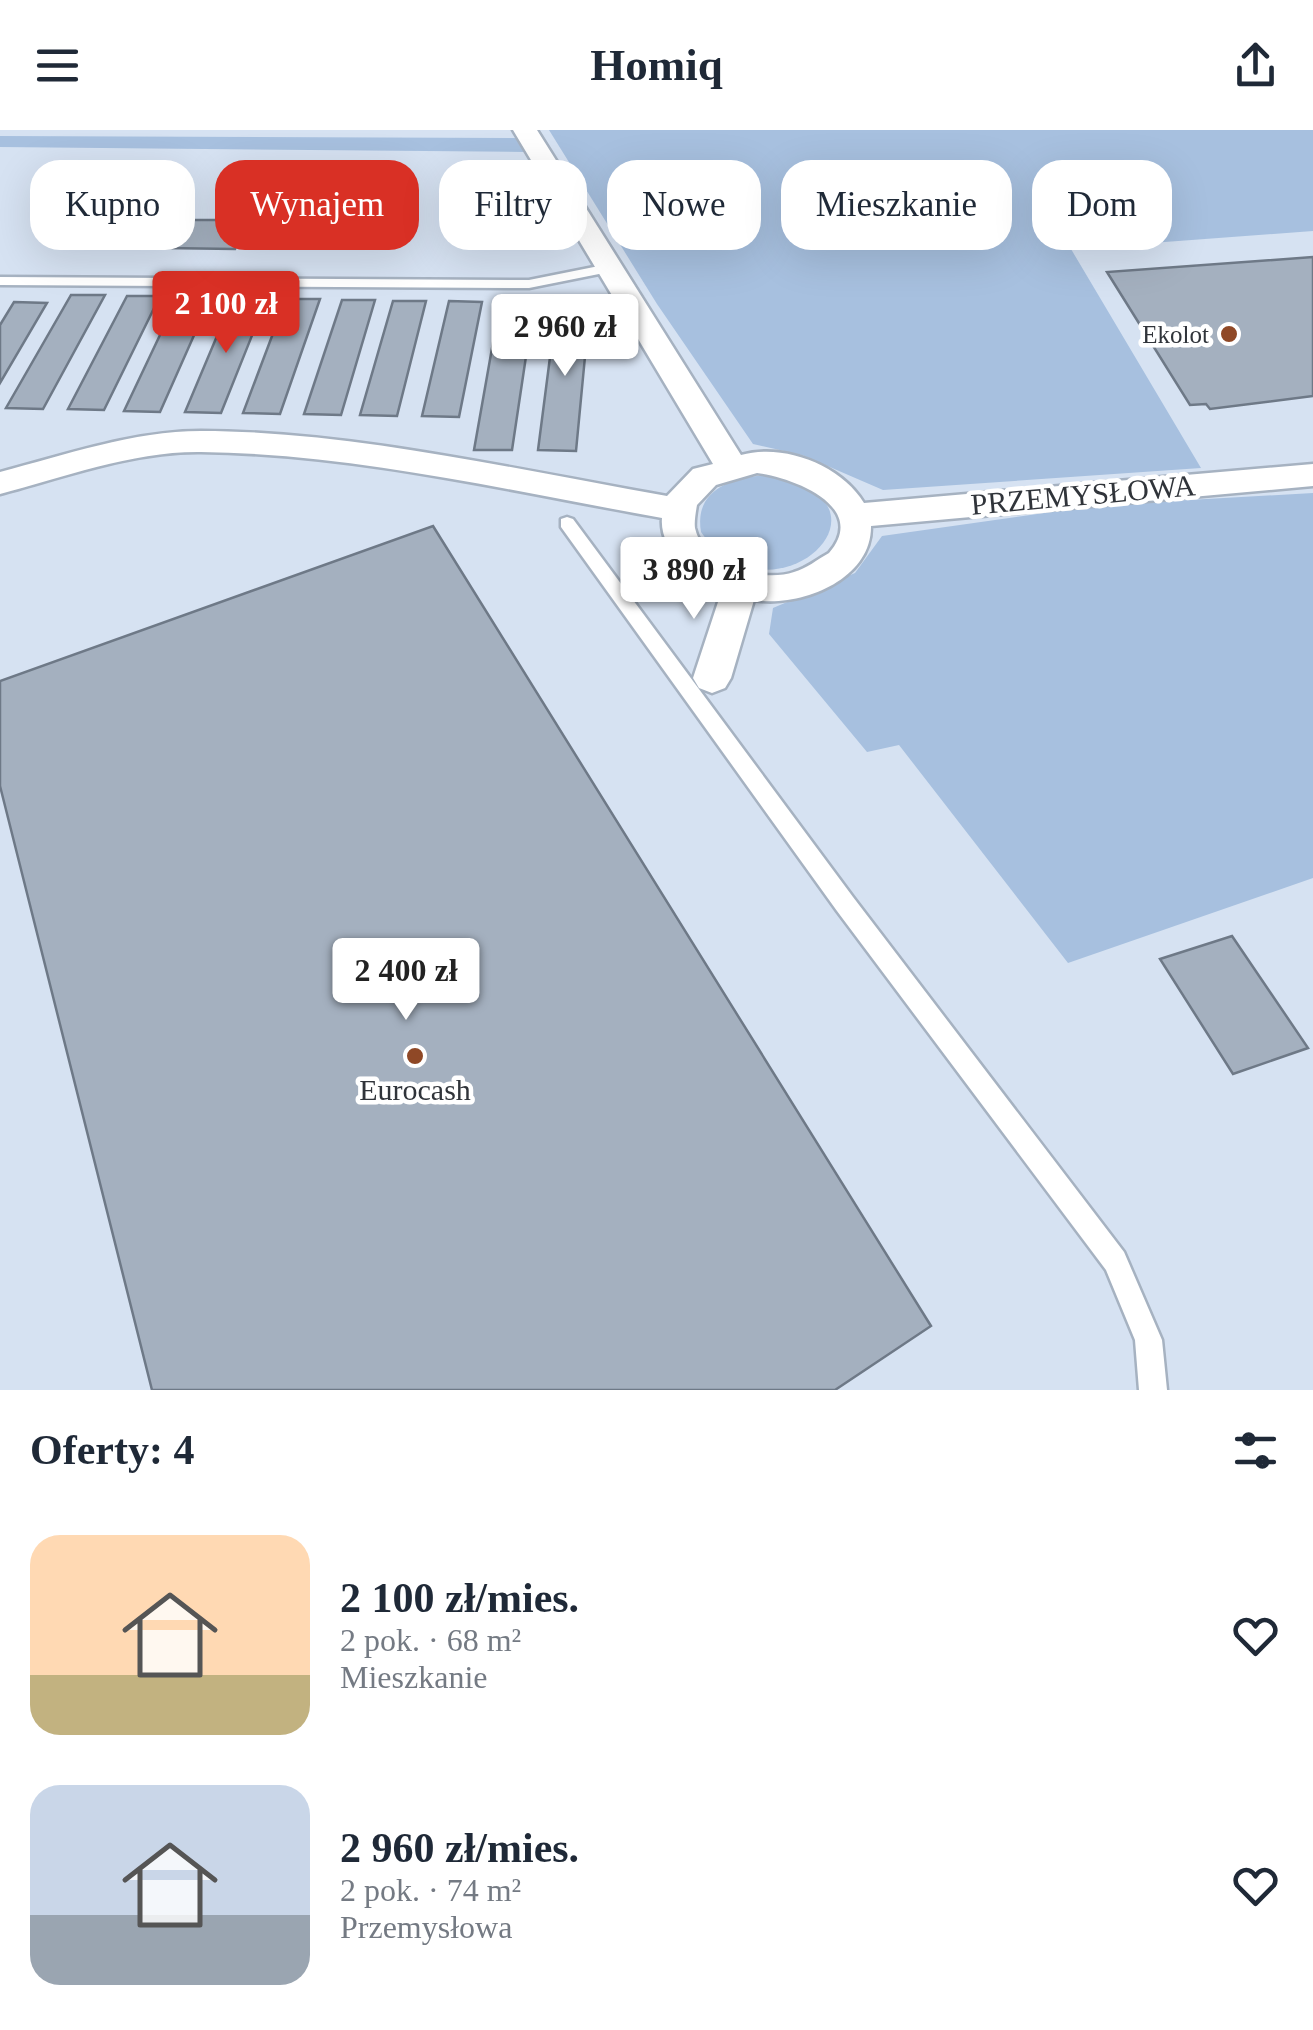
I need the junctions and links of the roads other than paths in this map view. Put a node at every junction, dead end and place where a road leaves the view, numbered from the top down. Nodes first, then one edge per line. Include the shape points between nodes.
1 (525, 130) edge
2 (609, 268) junction
3 (0, 280) edge
4 (731, 466) junction
5 (1313, 475) edge
6 (0, 483) edge
7 (677, 509) junction
8 (854, 516) junction
9 (567, 523) dead end
10 (742, 585) junction
11 (703, 685) junction
12 (1153, 1390) edge

1 - 2 street
2 - 3 lane via 529,284
2 - 4 street
4 - 7 street via 697,483
4 - 8 street via 782,464 807,471 844,498
5 - 8 street, PRZEMYSŁOWA
6 - 7 street via 126,450 199,442 383,458
7 - 10 street via 682,546 696,562
8 - 10 street via 851,547 828,573 802,584
9 - 11 lane
10 - 11 street
11 - 12 lane via 845,904 1116,1261 1142,1317

